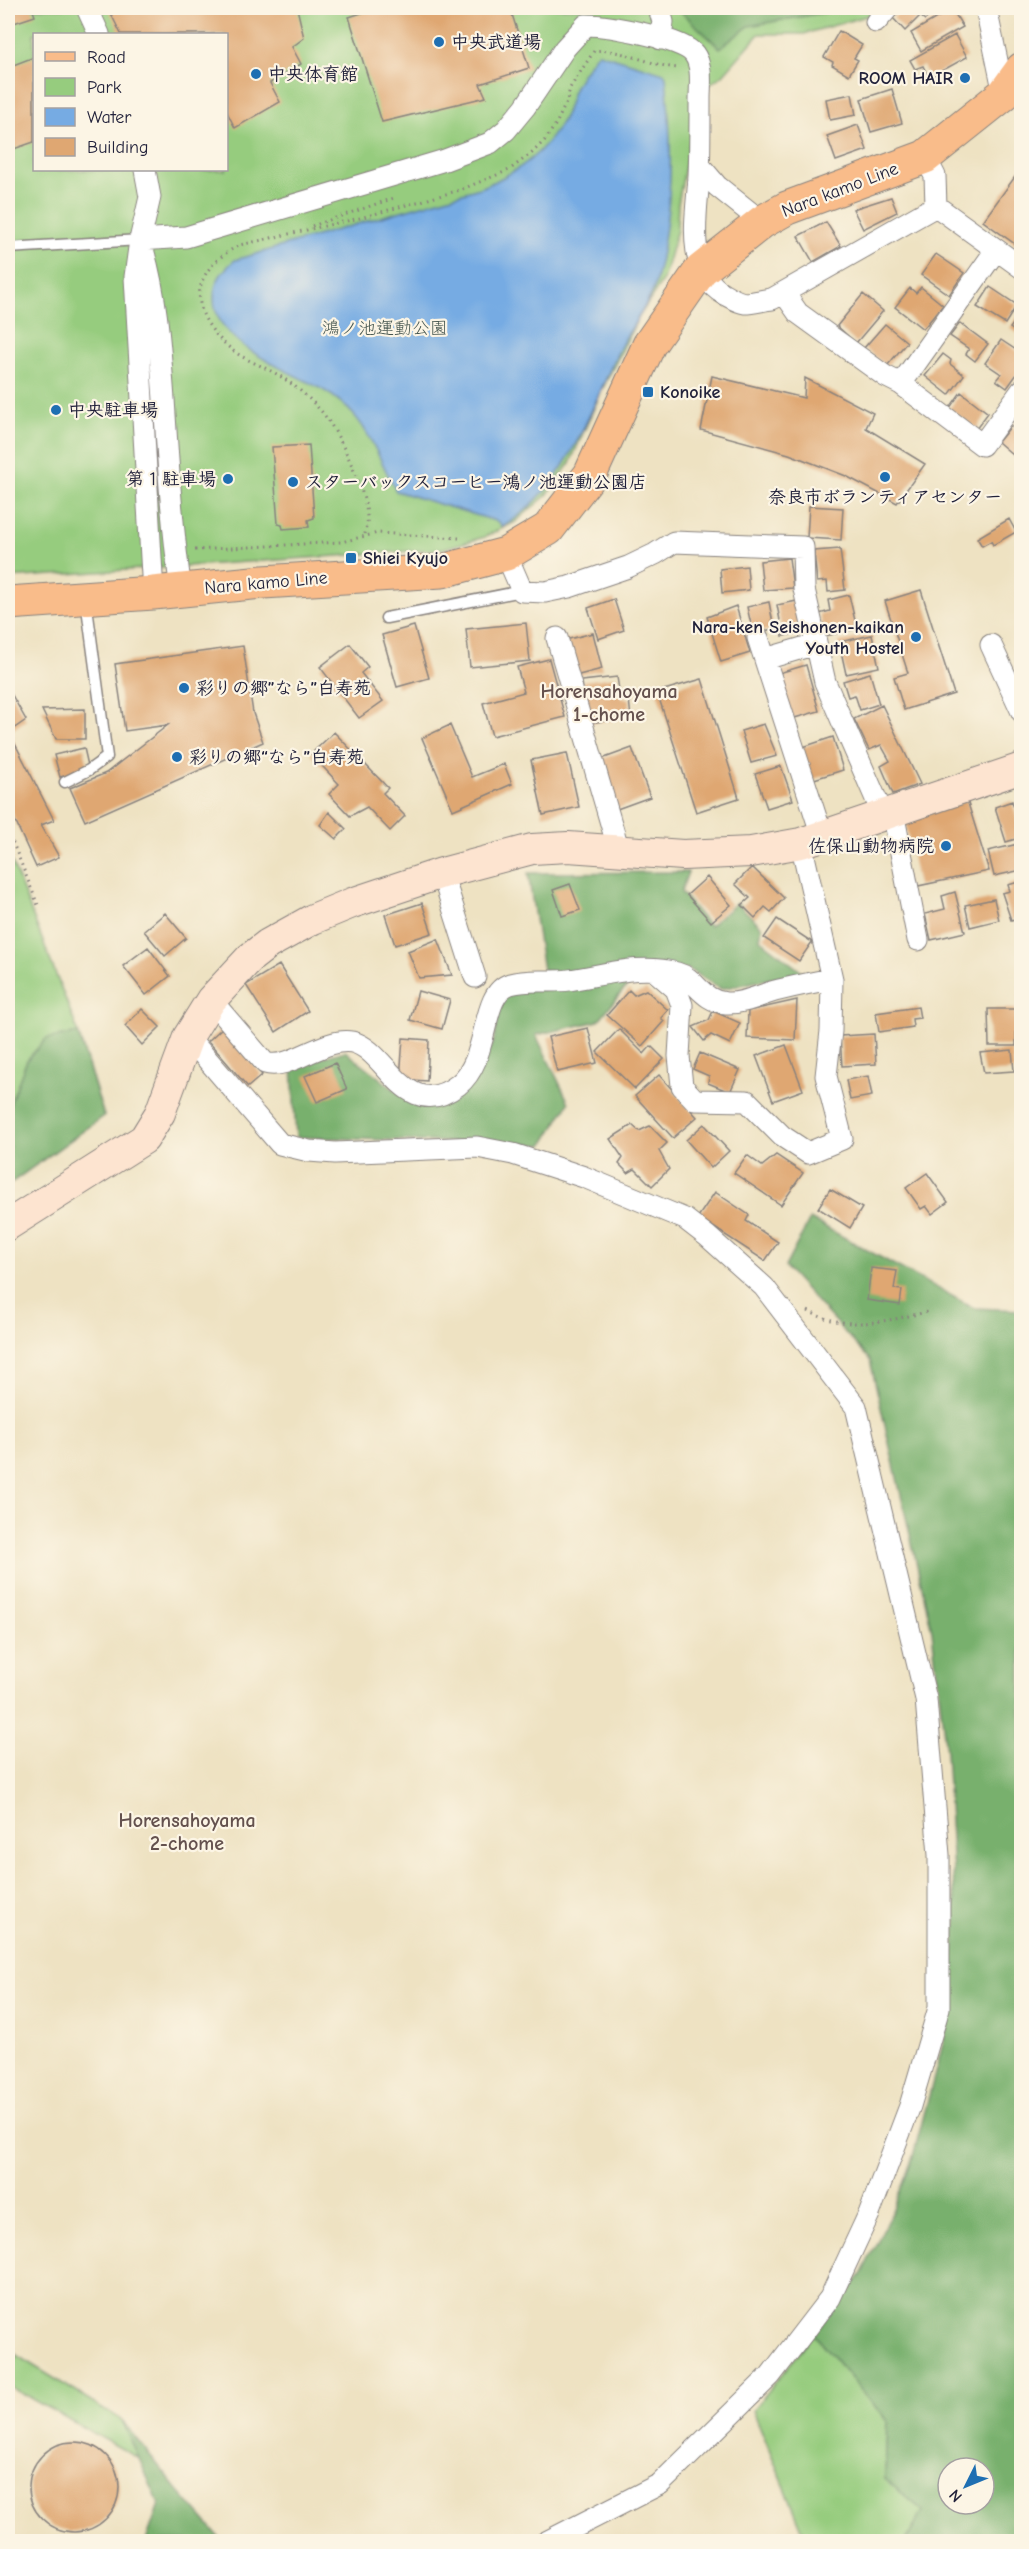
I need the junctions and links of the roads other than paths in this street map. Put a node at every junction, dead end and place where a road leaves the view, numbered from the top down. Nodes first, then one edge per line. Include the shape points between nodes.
1 (87, 8) edge
2 (659, 8) edge
3 (986, 8) edge
4 (99, 33) edge
5 (661, 39) junction
6 (1013, 81) edge
7 (926, 158) junction
8 (700, 166) junction
9 (146, 171) edge
10 (936, 206) junction
11 (762, 222) junction
12 (140, 240) junction
13 (8, 248) edge
14 (996, 250) junction
15 (1022, 267) edge
16 (701, 270) junction
17 (784, 293) junction
18 (901, 384) junction
19 (1022, 390) edge
20 (506, 554) junction
21 (522, 591) junction
22 (167, 592) junction
23 (86, 597) junction
24 (8, 603) edge
25 (386, 618) dead end
26 (557, 638) dead end
27 (758, 638) dead end
28 (816, 644) junction
29 (991, 645) dead end
30 (765, 660) junction
31 (1022, 712) edge
32 (1022, 768) edge
33 (64, 782) dead end
34 (888, 813) junction
35 (812, 839) junction
36 (619, 851) junction
37 (442, 873) junction
38 (918, 940) dead end
39 (653, 970) junction
40 (476, 977) dead end
41 (832, 979) junction
42 (211, 1000) junction
43 (188, 1037) junction
44 (8, 1225) edge
45 (546, 2541) edge

1 - 4 street
2 - 5 street via 663,22
3 - 6 street
5 - 8 street via 690,50 699,65
5 - 12 street via 607,25 586,25 565,48 525,107 490,143 186,237
6 - 7 main road, Nara kamo Line
7 - 10 street via 935,176
7 - 11 main road, Nara kamo Line via 795,205
8 - 11 street via 717,186
8 - 16 street via 695,236
9 - 12 street via 150,197
10 - 14 street
10 - 17 street
11 - 16 main road, Nara kamo Line
12 - 13 lane
12 - 22 street via 151,276 160,343 175,550
14 - 15 street
14 - 18 street
16 - 17 street via 713,288 745,303
16 - 20 main road, Nara kamo Line via 650,345 590,475 548,529
17 - 18 street via 798,313
18 - 19 street via 982,445
20 - 21 street
20 - 22 main road, Nara kamo Line via 442,571
21 - 25 lane
21 - 28 street via 569,587 628,567 674,542 803,547 804,589
22 - 23 main road, Nara kamo Line
23 - 24 main road, Nara kamo Line
23 - 33 lane via 107,757
26 - 36 street
27 - 30 street
28 - 30 street
28 - 34 street via 825,682
29 - 31 street
30 - 35 street
32 - 34 street
34 - 35 street
34 - 38 street
35 - 36 street via 751,852 684,855
35 - 41 street
36 - 37 street via 532,849
37 - 40 street
37 - 42 street via 352,903 289,931 250,958
39 - 41 street via 681,974 704,996 727,1003
39 - 41 street via 675,989 682,1005 682,1086 695,1100 747,1101 782,1136 808,1153 842,1139 826,1076
39 - 42 street via 645,968 568,981 526,980 507,985 495,996 478,1057 467,1077 448,1092 426,1096 405,1086 353,1042 321,1047 271,1065 265,1063
42 - 43 street
43 - 44 street via 160,1113 144,1139
43 - 45 street via 280,1144 290,1148 335,1153 489,1148 584,1177 647,1202 685,1219 715,1243 764,1287 856,1407 926,1699 939,1855 939,2008 910,2106 869,2214 830,2298 770,2376 660,2484

